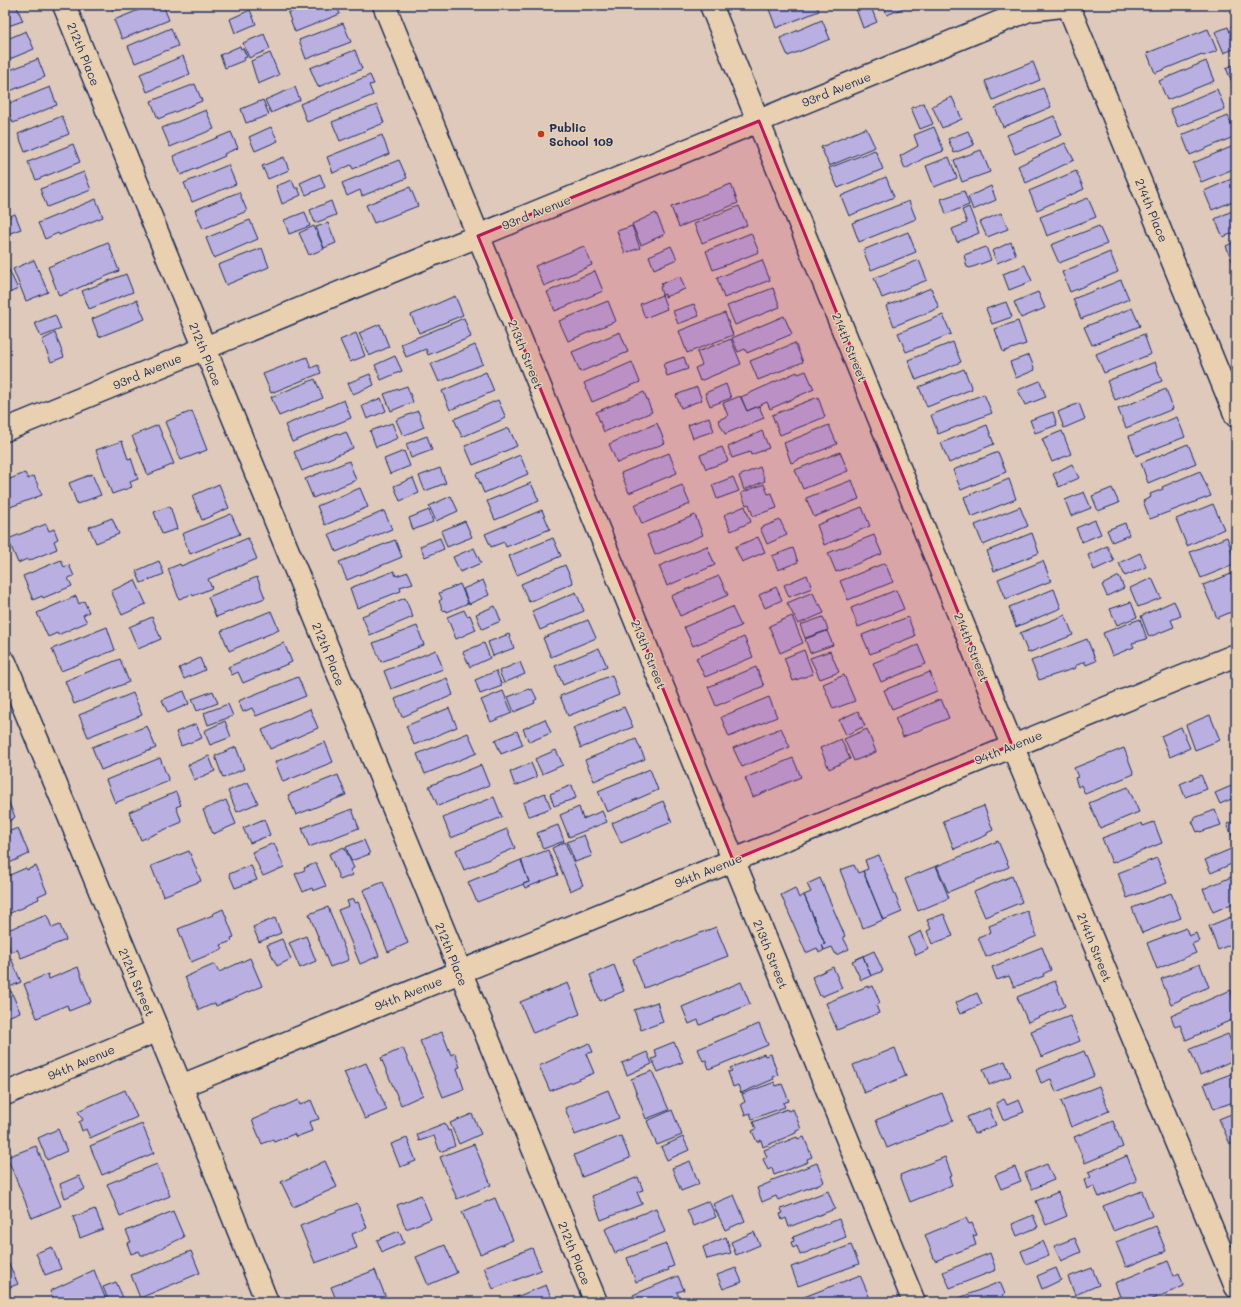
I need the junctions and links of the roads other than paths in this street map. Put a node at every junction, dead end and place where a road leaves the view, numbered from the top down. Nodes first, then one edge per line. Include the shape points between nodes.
1 (64, 5) edge
2 (384, 5) edge
3 (712, 5) edge
4 (1069, 5) edge
5 (759, 121) junction
6 (478, 236) junction
7 (204, 347) junction
8 (1236, 416) edge
9 (5, 430) edge
10 (1236, 655) edge
11 (5, 662) edge
12 (1012, 745) junction
13 (733, 860) junction
14 (459, 972) junction
15 (158, 1030) junction
16 (181, 1086) junction
17 (5, 1094) edge
18 (1236, 1287) edge
19 (267, 1302) edge
20 (596, 1302) edge
21 (914, 1302) edge

1 - 7 street, 212th Place
2 - 6 street, 213th Street
3 - 5 street, 214th Street
4 - 5 street, 93rd Avenue via 1029,10
4 - 8 street, 214th Place
5 - 6 street, 93rd Avenue
5 - 12 street, 214th Street
6 - 7 street, 93rd Avenue
6 - 13 street, 213th Street
7 - 9 street, 93rd Avenue
7 - 14 street, 212th Place
10 - 12 street, 94th Avenue
11 - 15 street, 212th Street
12 - 13 street, 94th Avenue
12 - 18 street, 214th Street
13 - 14 street, 94th Avenue
13 - 21 street, 213th Street
14 - 16 street, 94th Avenue
14 - 20 street, 212th Place
15 - 16 street, 212th Street
15 - 17 street, 94th Avenue
16 - 19 street, 212th Street

